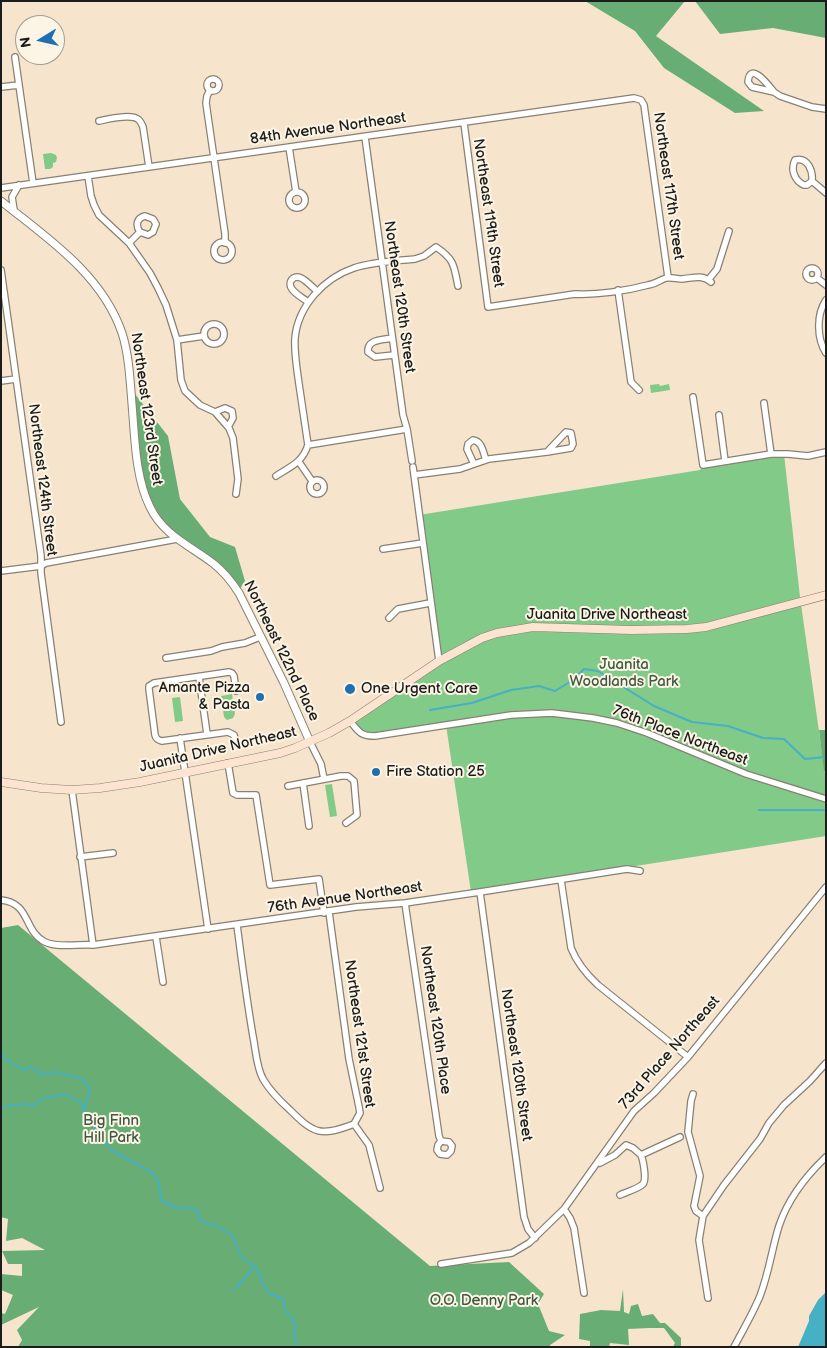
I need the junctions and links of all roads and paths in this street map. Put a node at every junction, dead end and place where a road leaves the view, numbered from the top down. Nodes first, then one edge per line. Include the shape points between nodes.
1 (16, 65) edge
2 (19, 85) junction
3 (1, 87) edge
4 (210, 90) dead end
5 (774, 92) dead end
6 (641, 100) joint
7 (826, 109) edge
8 (99, 120) dead end
9 (464, 123) junction
10 (365, 137) junction
11 (289, 147) junction
12 (214, 158) junction
13 (148, 167) junction
14 (88, 176) junction
15 (812, 181) junction
16 (33, 183) junction
17 (18, 185) junction
18 (1, 188) edge
19 (296, 192) dead end
20 (826, 192) edge
21 (1, 200) edge
22 (14, 210) junction
23 (729, 231) dead end
24 (140, 232) dead end
25 (129, 243) junction
26 (224, 243) dead end
27 (382, 263) junction
28 (1, 270) edge
29 (668, 277) junction
30 (817, 278) dead end
31 (826, 285) edge
32 (458, 286) dead end
33 (618, 290) junction
34 (316, 291) junction
35 (310, 300) junction
36 (826, 300) edge
37 (204, 336) dead end
38 (392, 338) junction
39 (177, 340) junction
40 (826, 353) edge
41 (394, 355) junction
42 (16, 379) junction
43 (1, 381) edge
44 (639, 390) dead end
45 (693, 397) dead end
46 (764, 403) dead end
47 (215, 412) junction
48 (719, 415) dead end
49 (228, 426) junction
50 (407, 429) junction
51 (308, 445) junction
52 (547, 452) junction
53 (826, 452) edge
54 (771, 454) junction
55 (486, 460) junction
56 (725, 461) junction
57 (299, 462) junction
58 (474, 464) junction
59 (414, 475) junction
60 (276, 476) dead end
61 (312, 481) dead end
62 (236, 494) dead end
63 (178, 539) junction
64 (423, 543) junction
65 (383, 549) dead end
66 (40, 566) junction
67 (1, 571) edge
68 (826, 595) edge
69 (430, 603) junction
70 (389, 618) dead end
71 (260, 636) junction
72 (166, 658) dead end
73 (438, 661) junction
74 (199, 676) junction
75 (236, 691) dead end
76 (350, 721) junction
77 (61, 722) dead end
78 (207, 734) junction
79 (180, 738) junction
80 (310, 742) junction
81 (237, 745) dead end
82 (228, 764) junction
83 (186, 772) junction
84 (324, 779) junction
85 (1, 782) edge
86 (303, 783) junction
87 (288, 786) dead end
88 (72, 790) junction
89 (826, 799) edge
90 (346, 823) dead end
91 (309, 826) dead end
92 (113, 852) dead end
93 (80, 857) junction
94 (640, 871) dead end
95 (561, 880) junction
96 (826, 887) edge
97 (480, 892) junction
98 (1, 900) edge
99 (405, 902) junction
100 (326, 912) junction
101 (237, 925) junction
102 (208, 929) junction
103 (156, 937) junction
104 (92, 945) junction
105 (163, 982) dead end
106 (688, 1057) junction
107 (826, 1063) edge
108 (693, 1094) dead end
109 (354, 1124) junction
110 (680, 1137) dead end
111 (441, 1141) dead end
112 (641, 1154) junction
113 (826, 1157) edge
114 (598, 1164) junction
115 (380, 1188) dead end
116 (620, 1195) dead end
117 (564, 1209) junction
118 (702, 1216) junction
119 (535, 1238) junction
120 (441, 1264) dead end
121 (584, 1293) dead end
122 (708, 1298) dead end
123 (734, 1347) edge

1 - 2 street
2 - 3 street
2 - 16 street
4 - 12 street via 206,103
5 - 7 street
6 - 9 street, 84th Avenue Northeast via 634,98
6 - 29 street, Northeast 117th Street
8 - 13 street via 137,118 143,128
9 - 10 street, 84th Avenue Northeast
9 - 33 street, Northeast 119th Street via 488,307
10 - 11 street, 84th Avenue Northeast
10 - 27 street, Northeast 120th Street
11 - 12 street, 84th Avenue Northeast
11 - 19 street
12 - 13 street, 84th Avenue Northeast
12 - 26 street
13 - 14 street, 84th Avenue Northeast
14 - 16 street, 84th Avenue Northeast
14 - 25 street via 91,196 99,215
15 - 15 street via 807,185 799,183 793,168 795,160 806,162
15 - 20 street
16 - 17 street, 84th Avenue Northeast
17 - 18 street, 84th Avenue Northeast
17 - 22 street via 12,197
21 - 22 street, Northeast 123rd Street
22 - 63 street, Northeast 123rd Street via 86,273 116,318 129,367 136,446 145,498 166,530
23 - 29 street via 717,269 710,280 698,276
24 - 25 street
25 - 39 street via 158,288
27 - 32 street via 415,259 436,247 454,266
27 - 34 street via 342,272
27 - 38 street, Northeast 120th Street
28 - 42 street, Northeast 124th Street
29 - 33 street via 647,286
30 - 31 street
33 - 44 street via 631,382
34 - 35 street
34 - 35 street via 302,278 292,279 291,289
35 - 51 street via 295,336
36 - 40 street via 819,319
37 - 39 street
38 - 41 street, Northeast 120th Street
38 - 41 street via 374,341 367,347 375,357
39 - 47 street via 181,380 186,391 200,406
41 - 50 street, Northeast 120th Street
42 - 43 street
42 - 66 street, Northeast 124th Street
45 - 56 street via 703,465
46 - 54 street
47 - 49 street
47 - 49 street via 225,408 232,411 233,418
48 - 56 street
49 - 62 street via 233,438 238,479
50 - 51 street
50 - 59 street, Northeast 120th Street
51 - 57 street
52 - 52 street via 571,448 571,433 566,432
52 - 55 street
53 - 54 street via 808,456
54 - 56 street
55 - 58 street
55 - 58 street via 480,443 471,441 467,449
57 - 60 street
57 - 61 street
58 - 59 street
59 - 64 street, Northeast 120th Street
63 - 66 street
63 - 71 street, Northeast 122nd Place via 216,565 229,579
64 - 65 street
64 - 69 street, Northeast 120th Street
66 - 67 street
66 - 77 street, Northeast 124th Street
68 - 73 main road, Juanita Drive Northeast via 706,627 515,629 482,638
69 - 70 street via 398,609
69 - 73 street, Northeast 120th Street
71 - 72 street via 211,651
71 - 80 street, Northeast 122nd Place
73 - 76 main road, Juanita Drive Northeast
74 - 75 street via 232,673
74 - 78 street
74 - 79 street via 154,683 149,688 158,740
76 - 80 main road, Juanita Drive Northeast
76 - 89 street, 76th Place Northeast via 366,736 375,736 511,715 552,713 592,718 617,723 746,774
78 - 79 street
78 - 81 street via 234,734
79 - 83 street
80 - 82 main road, Juanita Drive Northeast via 280,753
80 - 84 street via 322,764
82 - 83 main road, Juanita Drive Northeast
82 - 100 street, Northeast 121st Street via 233,794 256,795 270,885 319,879
83 - 88 main road, Juanita Drive Northeast via 124,785
83 - 102 street
84 - 86 street
84 - 90 street via 348,776 354,781 357,815
85 - 88 main road, Juanita Drive Northeast
86 - 87 street
86 - 91 street
88 - 93 street
92 - 93 street
93 - 104 street
94 - 95 street, 76th Avenue Northeast via 627,869
95 - 97 street, 76th Avenue Northeast
95 - 106 street via 575,958 598,985
96 - 106 street, 73rd Place Northeast
97 - 99 street, 76th Avenue Northeast
97 - 119 street, Northeast 120th Street via 524,1217
98 - 104 street, 76th Avenue Northeast via 18,906 38,938 52,944
99 - 100 street, 76th Avenue Northeast
99 - 111 street, Northeast 120th Place
100 - 101 street, 76th Avenue Northeast
100 - 109 street, Northeast 121st Street via 360,1113
101 - 102 street, 76th Avenue Northeast
101 - 109 street, Northeast 121st Street via 262,1078 273,1094 312,1130 326,1132
102 - 103 street, 76th Avenue Northeast
103 - 104 street, 76th Avenue Northeast
103 - 105 street
106 - 114 street, 73rd Place Northeast via 634,1111
107 - 118 street via 769,1123
108 - 118 street via 688,1132 700,1176 694,1206
109 - 115 street via 369,1145
110 - 112 street
112 - 114 street via 626,1145 616,1155
112 - 116 street via 644,1182
113 - 123 street via 809,1172 785,1211 760,1294
114 - 117 street, 73rd Place Northeast
117 - 119 street, 73rd Place Northeast
117 - 121 street via 574,1228
118 - 122 street via 699,1240
119 - 120 street, 73rd Place Northeast via 512,1253

